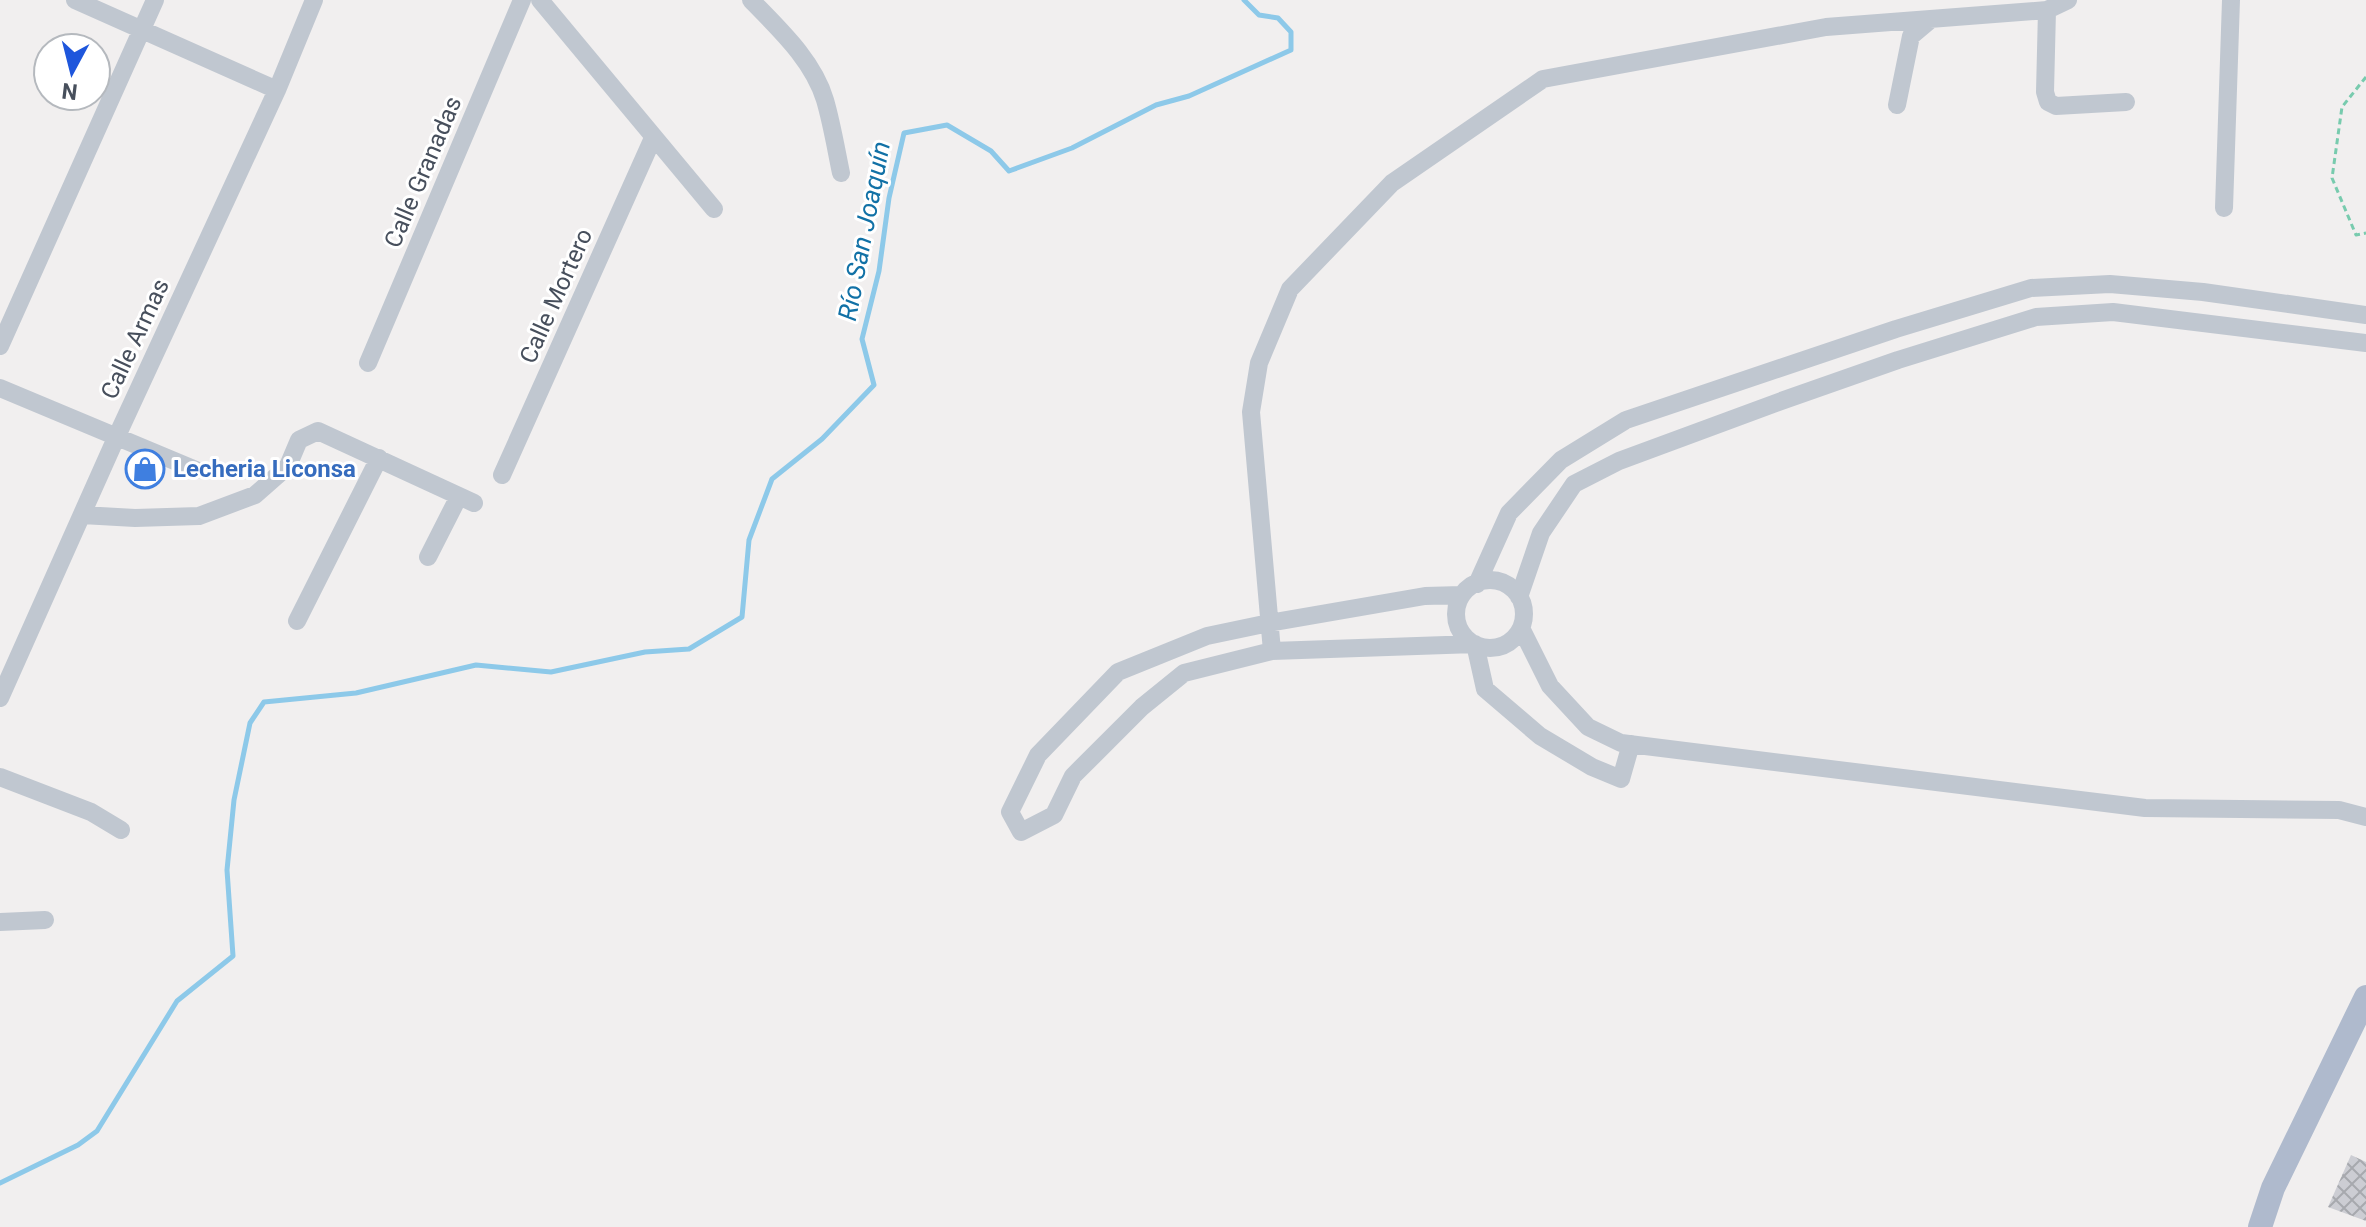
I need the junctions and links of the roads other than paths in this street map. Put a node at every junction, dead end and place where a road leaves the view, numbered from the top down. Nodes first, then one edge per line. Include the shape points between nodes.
1 (75, 0) edge
2 (155, 0) edge
3 (314, 0) edge
4 (522, 0) edge
5 (540, 0) edge
6 (751, 0) edge
7 (2068, 0) edge
8 (2231, 0) edge
9 (2047, 10) junction
10 (1930, 20) junction
11 (142, 29) junction
12 (277, 90) junction
13 (2126, 102) dead end
14 (1897, 105) dead end
15 (653, 138) junction
16 (841, 173) dead end
17 (2224, 208) dead end
18 (714, 209) dead end
19 (2366, 315) edge
20 (2366, 343) edge
21 (0, 346) edge
22 (368, 363) dead end
23 (0, 388) edge
24 (116, 438) junction
25 (379, 458) junction
26 (196, 470) dead end
27 (502, 475) dead end
28 (82, 515) junction
29 (428, 557) dead end
30 (1469, 590) junction
31 (1519, 597) junction
32 (297, 621) dead end
33 (1269, 623) junction
34 (1521, 628) junction
35 (1475, 644) junction
36 (1272, 651) junction
37 (0, 698) edge
38 (1631, 744) junction
39 (0, 777) edge
40 (2366, 817) edge
41 (121, 830) dead end
42 (45, 920) dead end
43 (0, 922) edge
44 (2366, 997) edge
45 (2260, 1227) edge

1 - 11 street
2 - 11 street
3 - 12 street, Calle Armas
4 - 22 street, Calle Granadas
5 - 15 street
6 - 16 street via 807,64 824,97
7 - 9 street
8 - 17 street
9 - 10 street
9 - 13 street via 2048,102
10 - 14 street via 1911,36
10 - 33 street via 1826,27 1543,79 1392,183 1290,289 1259,363 1251,412
11 - 12 street
11 - 21 street
12 - 24 street, Calle Armas
15 - 18 street
15 - 27 street, Calle Mortero
19 - 30 street via 2110,284 2031,288 1896,329 1626,420 1561,460 1509,513
20 - 31 street via 2113,312 2036,317 1784,400 1619,461 1574,484 1541,533
23 - 24 street
24 - 26 street
24 - 28 street, Calle Armas
25 - 28 street via 318,431 299,440 288,466 255,495 199,516
25 - 29 street via 466,500
25 - 32 street
28 - 37 street, Calle Armas
30 - 31 street via 1496,581
30 - 33 street
30 - 35 street via 1456,617 1465,637
31 - 34 street
33 - 36 street
33 - 36 street via 1207,636 1118,672 1038,755 1010,812 1021,832 1054,815 1073,776 1184,673
34 - 35 street via 1496,648
34 - 38 street via 1550,686 1588,727
35 - 36 street
35 - 38 street via 1485,689 1540,736 1621,779
38 - 40 street via 2145,808 2339,810
39 - 41 street via 91,812
42 - 43 street
44 - 45 main road via 2273,1188

